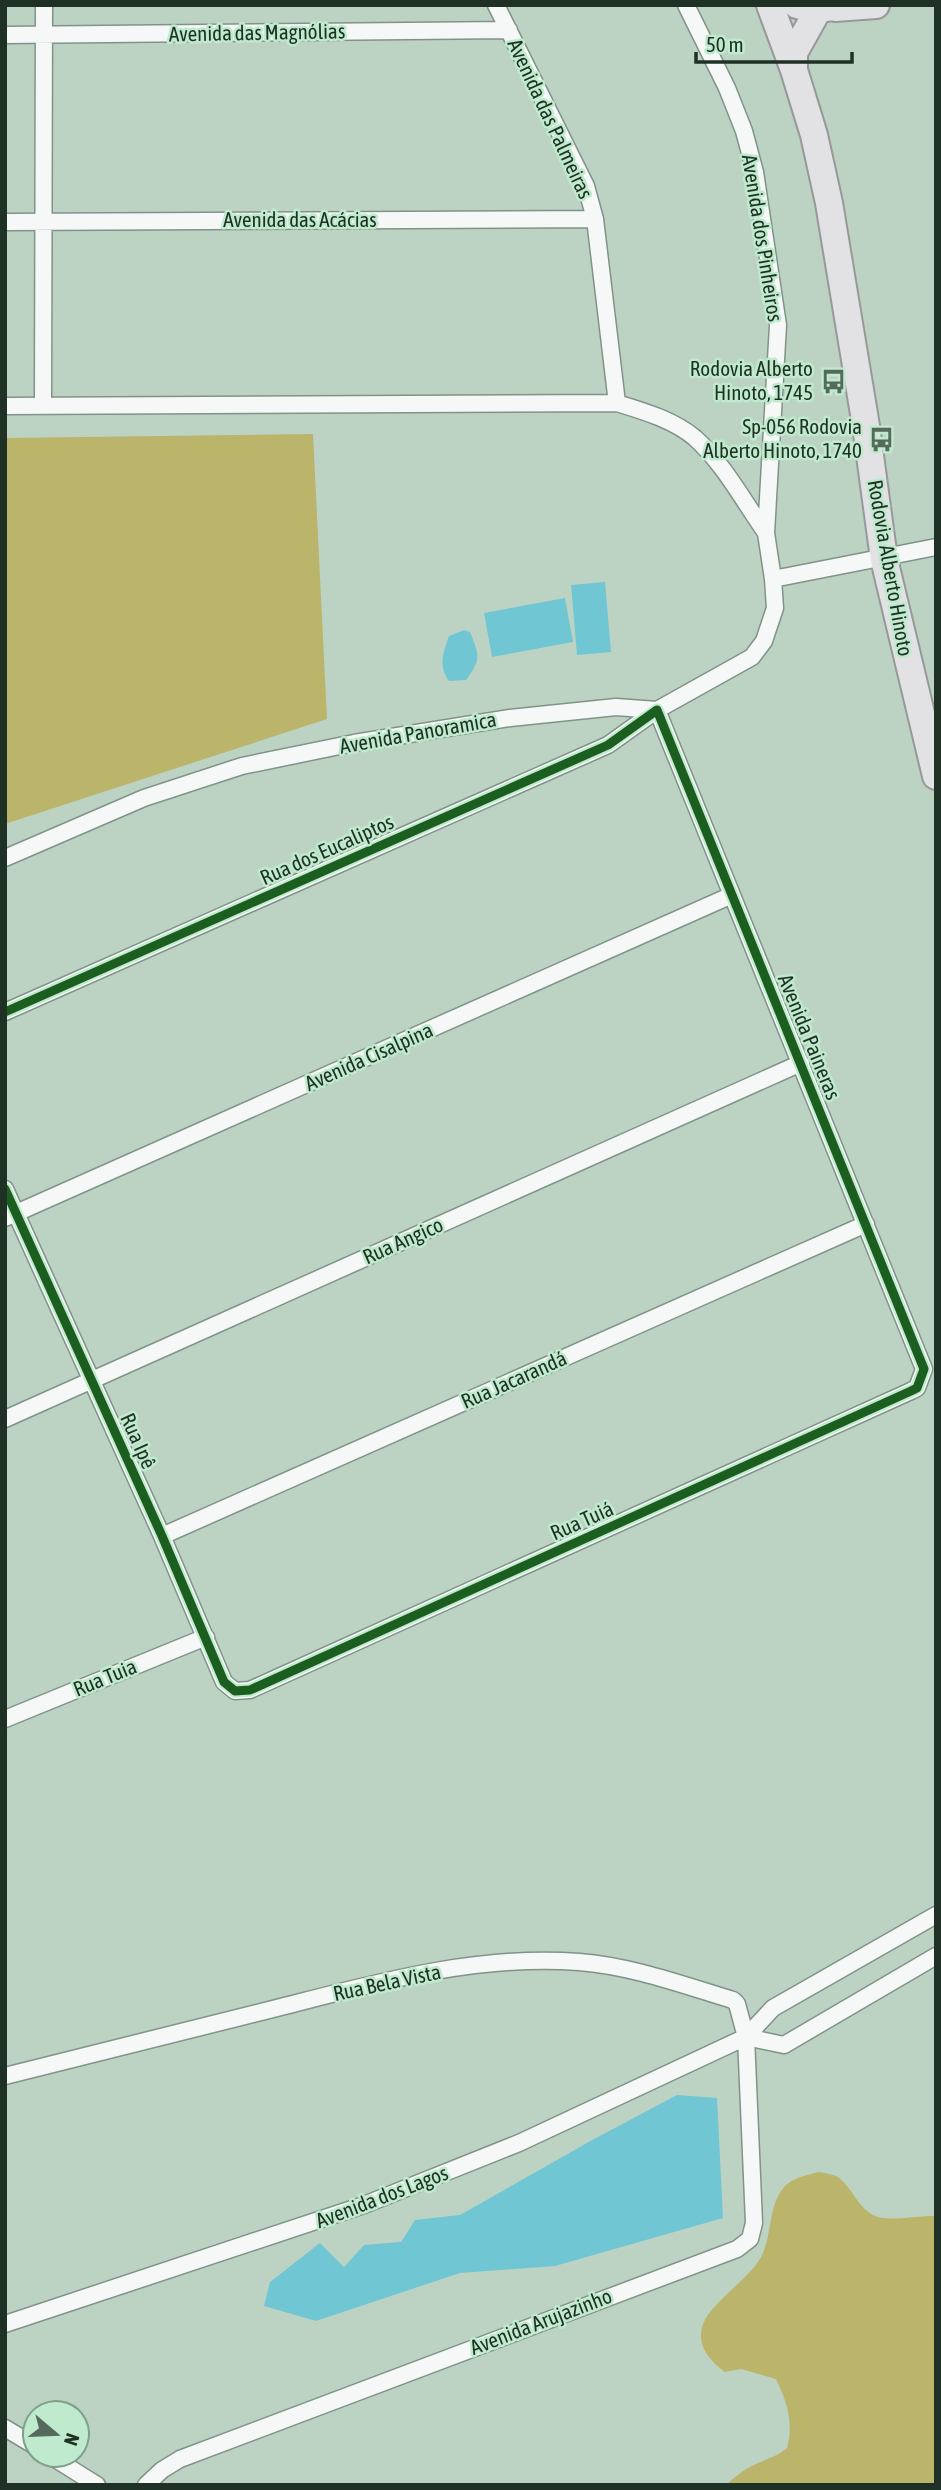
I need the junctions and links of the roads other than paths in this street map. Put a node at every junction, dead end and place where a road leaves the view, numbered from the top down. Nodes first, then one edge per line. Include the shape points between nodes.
1 (44, 5) edge
2 (496, 5) edge
3 (686, 5) edge
4 (770, 5) edge
5 (876, 5) edge
6 (823, 7) edge
7 (509, 30) junction
8 (5, 35) edge
9 (44, 35) junction
10 (794, 70) junction
11 (595, 219) junction
12 (5, 222) edge
13 (43, 222) junction
14 (617, 402) junction
15 (5, 406) edge
16 (43, 406) junction
17 (766, 533) junction
18 (936, 547) edge
19 (884, 559) junction
20 (773, 579) junction
21 (657, 710) junction
22 (936, 776) edge
23 (5, 858) edge
24 (732, 895) junction
25 (5, 1012) edge
26 (801, 1063) junction
27 (5, 1189) edge
28 (11, 1215) edge
29 (866, 1224) junction
30 (922, 1378) joint
31 (92, 1381) junction
32 (5, 1419) edge
33 (162, 1536) junction
34 (206, 1637) junction
35 (250, 1690) joint
36 (5, 1719) edge
37 (936, 1915) edge
38 (936, 1956) edge
39 (746, 2037) junction
40 (5, 2076) edge
41 (5, 2324) edge
42 (5, 2428) edge
43 (21, 2438) edge
44 (71, 2469) edge
45 (97, 2485) edge
46 (146, 2485) edge

1 - 9 street
2 - 7 street, Avenida das Palmeiras
3 - 17 street, Avenida dos Pinheiros via 727,88 755,172 778,325
4 - 10 main road, Rodovia Alberto Hinoto
5 - 6 main road
6 - 10 main road via 794,53
7 - 9 street, Avenida das Magnólias
7 - 11 street, Avenida das Palmeiras via 586,186
8 - 9 street, Avenida das Magnólias
9 - 13 street
10 - 19 main road, Rodovia Alberto Hinoto via 829,203
11 - 13 street, Avenida das Acácias
11 - 14 street, Avenida das Palmeiras
12 - 13 street, Avenida das Acácias
13 - 16 street
14 - 16 street
14 - 17 street via 663,419 694,437
15 - 16 street
17 - 20 street, Avenida dos Pinheiros
18 - 19 street
19 - 20 street
19 - 22 main road, Rodovia Alberto Hinoto
20 - 21 street via 775,608 764,641 752,657
21 - 23 street, Avenida Panoramica via 616,707 510,718 242,766 144,798
21 - 24 street, Avenida Paineras
21 - 25 street, Rua dos Eucaliptos via 608,745
24 - 26 street, Avenida Paineras
24 - 28 street, Avenida Cisalpina
26 - 29 street, Avenida Paineras
26 - 31 street, Rua Angico
27 - 28 street, Rua Ipê
28 - 31 street, Rua Ipê
29 - 30 street, Avenida Paineras via 923,1361
29 - 33 street, Rua Jacarandá
30 - 35 street, Rua Tuiá via 911,1391
31 - 32 street, Rua Angico
31 - 33 street, Rua Ipê
33 - 34 street, Rua Ipê
34 - 35 street, Rua Ipê via 224,1682 235,1691
34 - 36 street, Rua Tuia
37 - 39 street via 773,2008
38 - 39 street via 784,2045
39 - 40 street, Rua Bela Vista via 733,2000 632,1969 517,1961 369,1984
39 - 41 street, Avenida dos Lagos via 519,2143 364,2205
39 - 46 street, Avenida Arujazinho via 754,2223 750,2239 737,2249 180,2459
42 - 43 street
44 - 45 street

